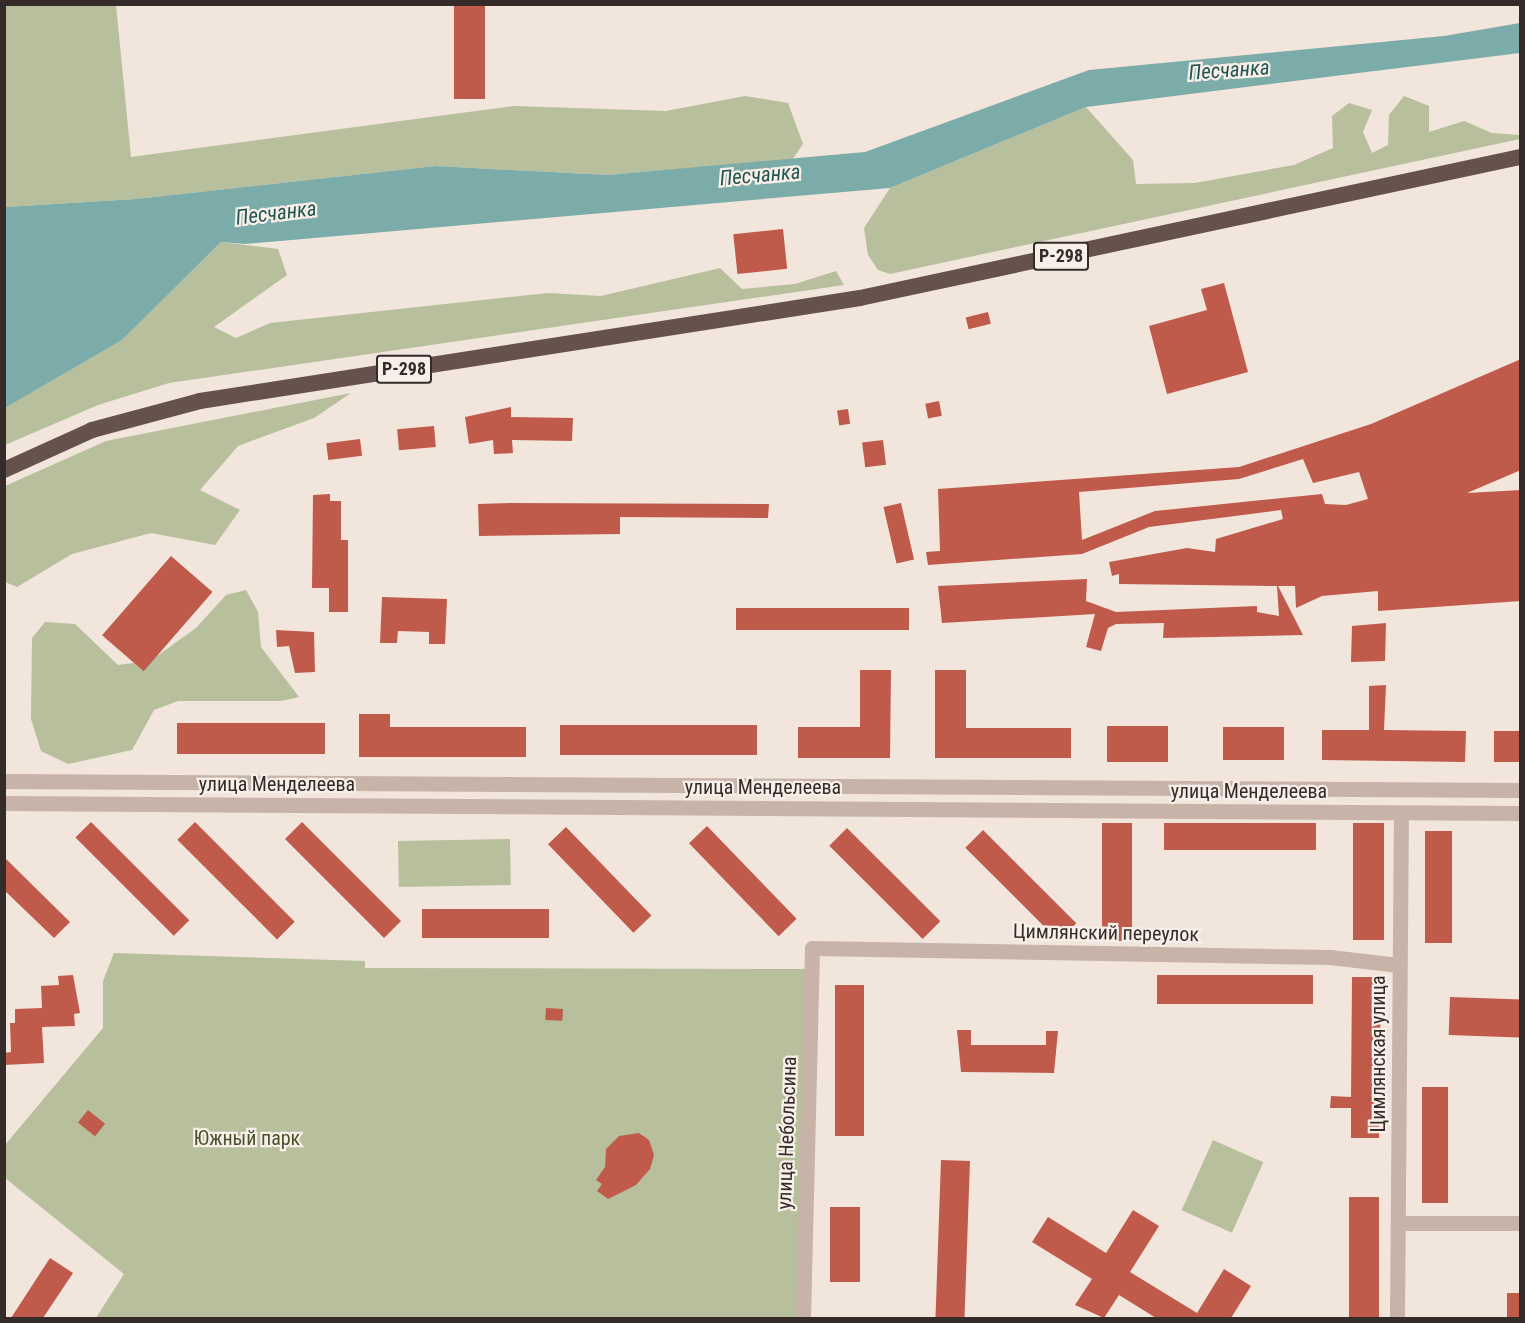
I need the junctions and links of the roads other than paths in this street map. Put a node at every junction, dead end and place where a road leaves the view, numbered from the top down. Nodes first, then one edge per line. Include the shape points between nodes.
1 (1521, 157) edge
2 (4, 470) edge
3 (4, 781) edge
4 (337, 783) junction
5 (1400, 790) junction
6 (1521, 790) edge
7 (4, 803) edge
8 (337, 805) junction
9 (1401, 813) junction
10 (1521, 813) edge
11 (813, 948) joint
12 (1399, 965) junction
13 (1399, 1223) junction
14 (1521, 1223) edge
15 (803, 1318) edge
16 (1397, 1318) edge

1 - 2 highway, Р-298 via 860,298 200,401 93,430
3 - 4 street, улица Менделеева
4 - 5 street, улица Менделеева
4 - 8 street
5 - 6 street, улица Менделеева
5 - 9 street, Цимлянская улица
7 - 8 street, улица Менделеева
8 - 9 street, улица Менделеева
9 - 10 street, улица Менделеева
9 - 12 street, Цимлянская улица
11 - 12 street, Цимлянский переулок via 1330,957
11 - 15 street, улица Небольсина
12 - 13 street, Цимлянская улица
13 - 14 street
13 - 16 street, Цимлянская улица

